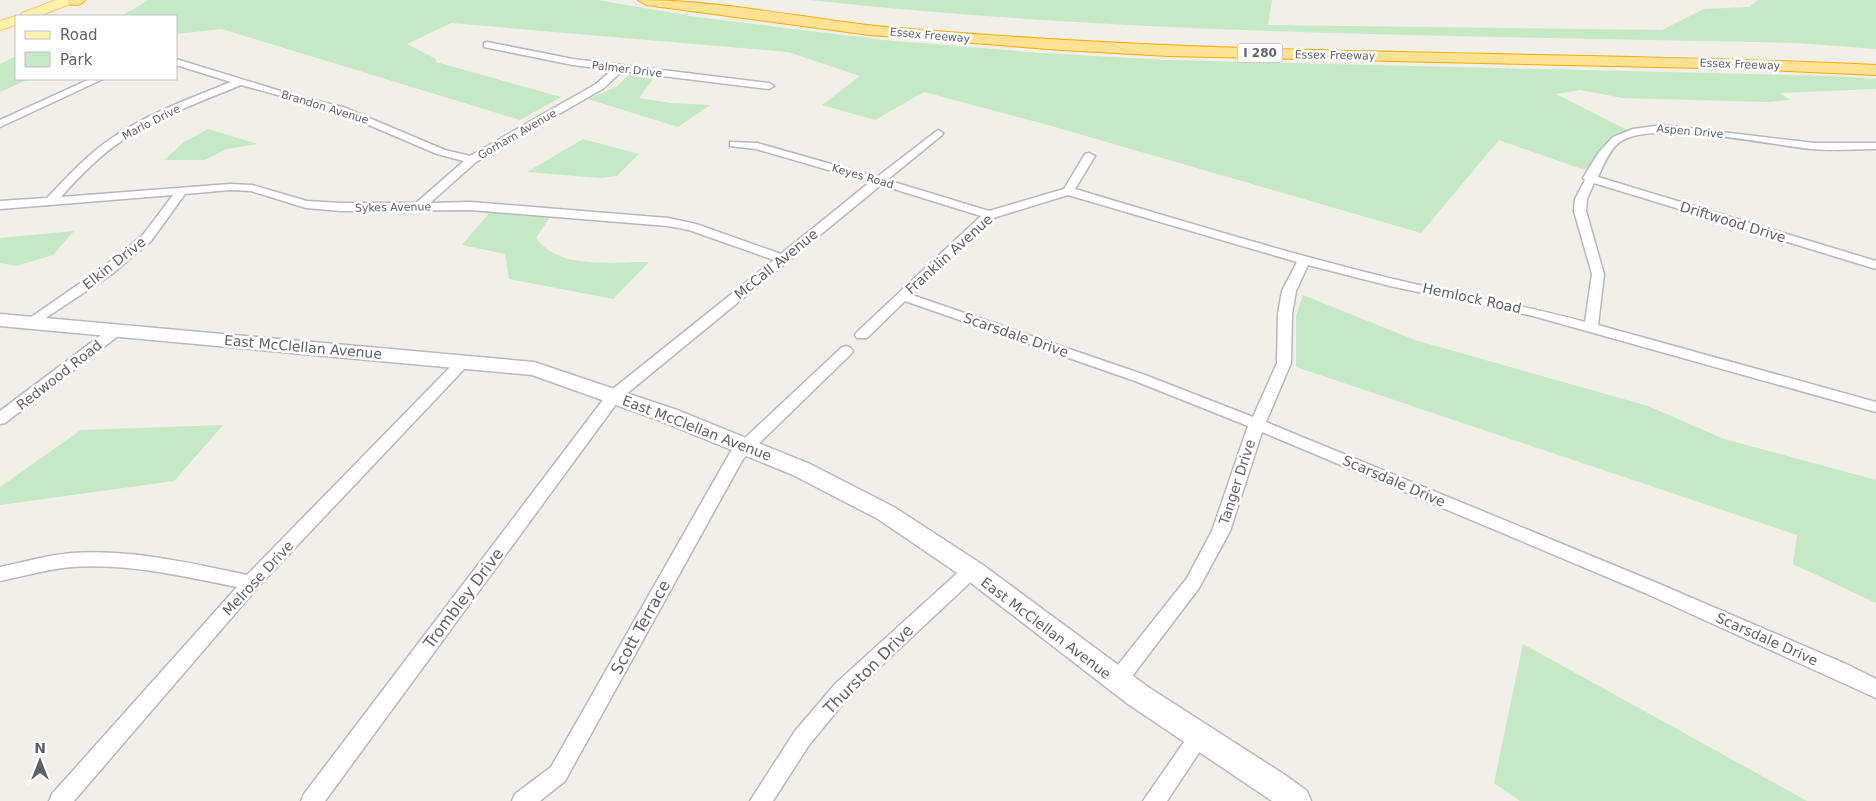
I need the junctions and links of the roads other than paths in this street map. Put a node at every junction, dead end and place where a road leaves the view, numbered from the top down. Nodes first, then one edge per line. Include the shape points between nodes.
1 (74, 0) edge
2 (629, 0) edge
3 (646, 0) edge
4 (748, 0) edge
5 (693, 8) junction
6 (32, 14) edge
7 (15, 20) edge
8 (0, 26) edge
9 (487, 45) dead end
10 (1876, 57) edge
11 (178, 63) edge
12 (620, 68) junction
13 (1876, 70) edge
14 (96, 80) edge
15 (242, 81) junction
16 (769, 86) dead end
17 (0, 124) edge
18 (938, 133) dead end
19 (734, 144) dead end
20 (1876, 146) edge
21 (1090, 156) dead end
22 (472, 160) junction
23 (1589, 178) junction
24 (879, 180) junction
25 (183, 189) junction
26 (1068, 191) junction
27 (50, 202) junction
28 (0, 205) edge
29 (419, 206) junction
30 (989, 215) junction
31 (783, 259) junction
32 (1304, 260) junction
33 (1876, 265) edge
34 (903, 296) junction
35 (0, 320) edge
36 (32, 323) junction
37 (1591, 327) junction
38 (117, 330) junction
39 (862, 335) dead end
40 (846, 351) dead end
41 (463, 362) junction
42 (614, 396) junction
43 (1876, 407) edge
44 (0, 420) edge
45 (1256, 424) junction
46 (749, 446) junction
47 (971, 571) junction
48 (0, 574) edge
49 (251, 583) junction
50 (1117, 681) junction
51 (1876, 689) edge
52 (1200, 736) junction
53 (60, 801) edge
54 (312, 801) edge
55 (522, 801) edge
56 (761, 801) edge
57 (1154, 801) edge
58 (1296, 801) edge

1 - 6 main road
2 - 5 highway
3 - 5 highway, Essex Freeway / I 280
4 - 10 highway, Essex Freeway / I 280 via 971,25 1127,35
5 - 13 highway, Essex Freeway / I 280 via 870,30 1072,46
7 - 8 main road
9 - 12 street, Palmer Drive
11 - 15 street, Brandon Avenue
12 - 16 street, Palmer Drive
12 - 22 street, Gorham Avenue via 600,86
14 - 17 street
15 - 22 street, Brandon Avenue via 359,116 441,152
15 - 27 street, Marlo Drive via 126,133 84,166
18 - 24 street, McCall Avenue
19 - 24 street, Keyes Road via 757,146
20 - 23 street, Aspen Drive via 1814,146 1651,128 1617,139 1603,154
21 - 26 street
22 - 29 street, Gorham Avenue
23 - 33 street, Driftwood Drive
23 - 37 street, Aspen Drive via 1580,211 1598,274
24 - 30 street, Keyes Road
24 - 31 street, McCall Avenue
25 - 27 street, Sykes Avenue
25 - 29 street, Sykes Avenue via 252,188 306,204 341,207
25 - 36 street, Elkin Drive via 146,238 106,271
26 - 30 street, Franklin Avenue
26 - 32 street, Hemlock Road
27 - 28 street, Sykes Avenue
29 - 31 street, Sykes Avenue via 538,210 668,222 692,227
30 - 34 street, Franklin Avenue
31 - 42 street, McCall Avenue
32 - 37 street, Hemlock Road
32 - 45 street, Tanger Drive via 1289,291 1284,363
34 - 39 street, Franklin Avenue
34 - 45 street, Scarsdale Drive via 1140,378
35 - 36 street, East McClellan Avenue
36 - 38 street, East McClellan Avenue
37 - 43 street, Hemlock Road
38 - 41 street, East McClellan Avenue
38 - 44 street, Redwood Road
40 - 46 street
41 - 42 street, East McClellan Avenue via 534,369
41 - 49 street, Melrose Drive
42 - 46 street, East McClellan Avenue
42 - 54 street, Trombley Drive
45 - 50 street, Tanger Drive via 1221,531 1193,583
45 - 51 street, Scarsdale Drive via 1651,588
46 - 47 street, East McClellan Avenue via 888,514
46 - 55 street, Scott Terrace via 737,455 558,774
47 - 50 street, East McClellan Avenue
47 - 56 street, Thurston Drive via 843,690 802,738
48 - 49 street via 71,560 104,559 146,562
49 - 53 street, Melrose Drive
50 - 52 street, East McClellan Avenue
52 - 57 street
52 - 58 street, East McClellan Avenue

